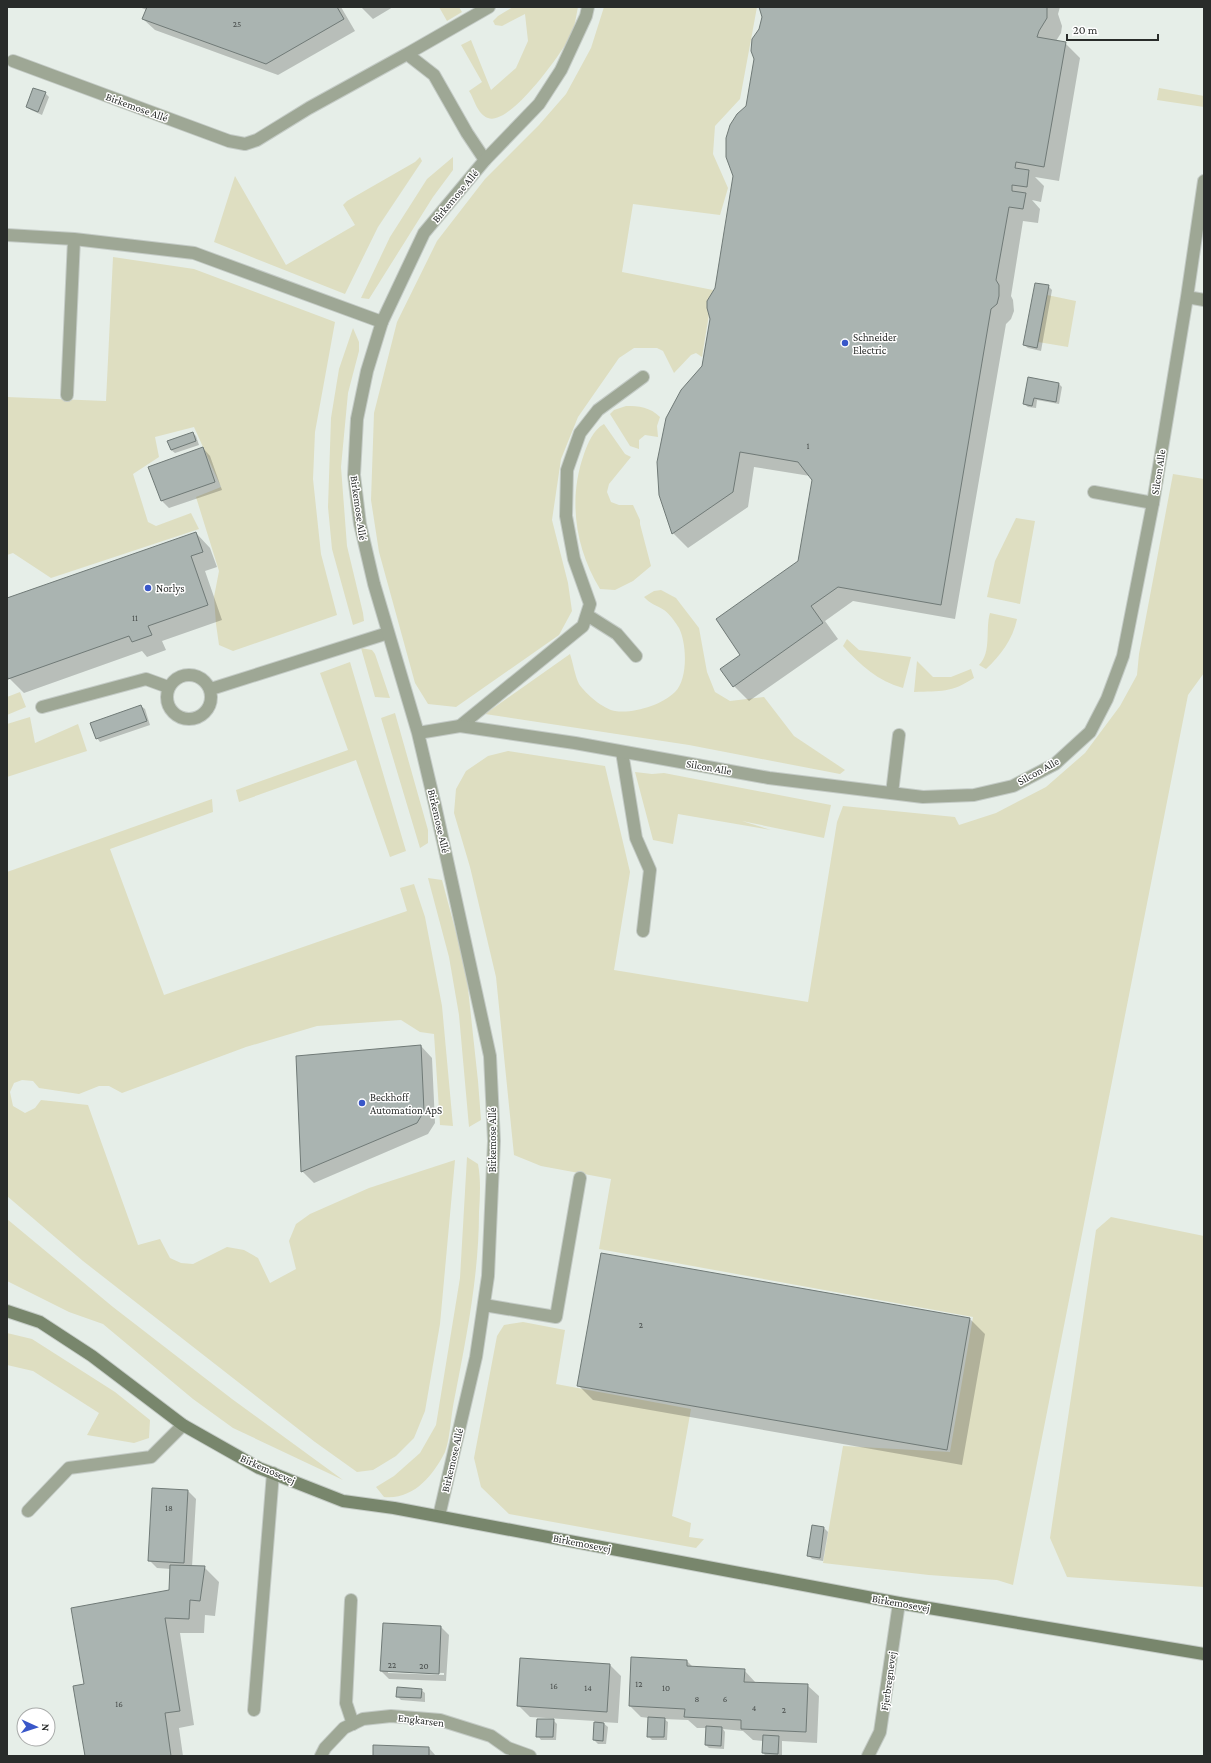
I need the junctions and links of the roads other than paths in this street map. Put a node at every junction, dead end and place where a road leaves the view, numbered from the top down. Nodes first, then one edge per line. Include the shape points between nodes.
1 (489, 7) edge
2 (588, 7) edge
3 (407, 54) junction
4 (13, 61) dead end
5 (485, 160) junction
6 (1204, 181) edge
7 (7, 235) edge
8 (74, 239) junction
9 (1187, 297) junction
10 (1204, 300) edge
11 (382, 322) junction
12 (643, 377) dead end
13 (67, 395) dead end
14 (1094, 492) dead end
15 (1153, 503) junction
16 (587, 615) junction
17 (388, 633) junction
18 (636, 656) dead end
19 (168, 687) junction
20 (210, 689) junction
21 (42, 707) dead end
22 (460, 726) junction
23 (418, 733) junction
24 (899, 735) dead end
25 (622, 752) junction
26 (892, 793) junction
27 (643, 932) dead end
28 (580, 1178) dead end
29 (484, 1305) junction
30 (7, 1310) edge
31 (183, 1425) junction
32 (273, 1473) junction
33 (28, 1511) dead end
34 (439, 1516) junction
35 (351, 1600) dead end
36 (899, 1603) junction
37 (1204, 1654) edge
38 (254, 1710) dead end
39 (353, 1724) junction
40 (321, 1756) edge
41 (530, 1756) edge
42 (868, 1756) edge

1 - 3 street, Birkemose Allé
2 - 5 street, Birkemose Allé via 561,70 543,98
3 - 4 street, Birkemose Allé via 257,140 245,144 229,141
3 - 5 street, Birkemose Allé via 434,75
5 - 11 street, Birkemose Allé via 424,233
6 - 9 street, Silcon Alle
7 - 8 street
8 - 11 street via 194,253
8 - 13 street
9 - 10 street
9 - 15 street, Silcon Alle
11 - 17 street, Birkemose Allé via 367,371 357,419 354,474 360,524
12 - 16 street via 598,410 580,433 567,470 566,516 574,560 590,604
14 - 15 street
15 - 26 street, Silcon Alle via 1123,656 1107,699 1090,732 1055,764 1012,786 974,794 923,797
16 - 18 street via 617,634
16 - 22 street via 583,626
17 - 20 street
17 - 23 street, Birkemose Allé
19 - 20 street via 175,679 185,674 196,675 205,680
19 - 20 street via 167,702 170,708 174,714 188,720 202,716 209,708 212,699
19 - 21 street via 146,679
22 - 23 street, Silcon Alle
22 - 25 street, Silcon Alle
23 - 29 street, Birkemose Allé via 490,1056 494,1142 488,1276
24 - 26 street
25 - 26 street, Silcon Alle via 769,778
25 - 27 street via 636,838 650,870
28 - 29 street via 556,1317
29 - 34 street, Birkemose Allé via 476,1357
30 - 31 street, Birkemosevej via 40,1322 92,1356
31 - 32 street, Birkemosevej via 259,1468
31 - 33 street via 152,1457 69,1468
32 - 34 street, Birkemosevej via 343,1500
32 - 38 street
34 - 36 street, Birkemosevej
35 - 39 street via 346,1703
36 - 37 street, Birkemosevej
36 - 42 street, Fjerbregnevej via 880,1732
39 - 40 street, Engkarsen via 344,1728
39 - 41 street, Engkarsen via 363,1719 391,1716 440,1720 491,1736 508,1748

